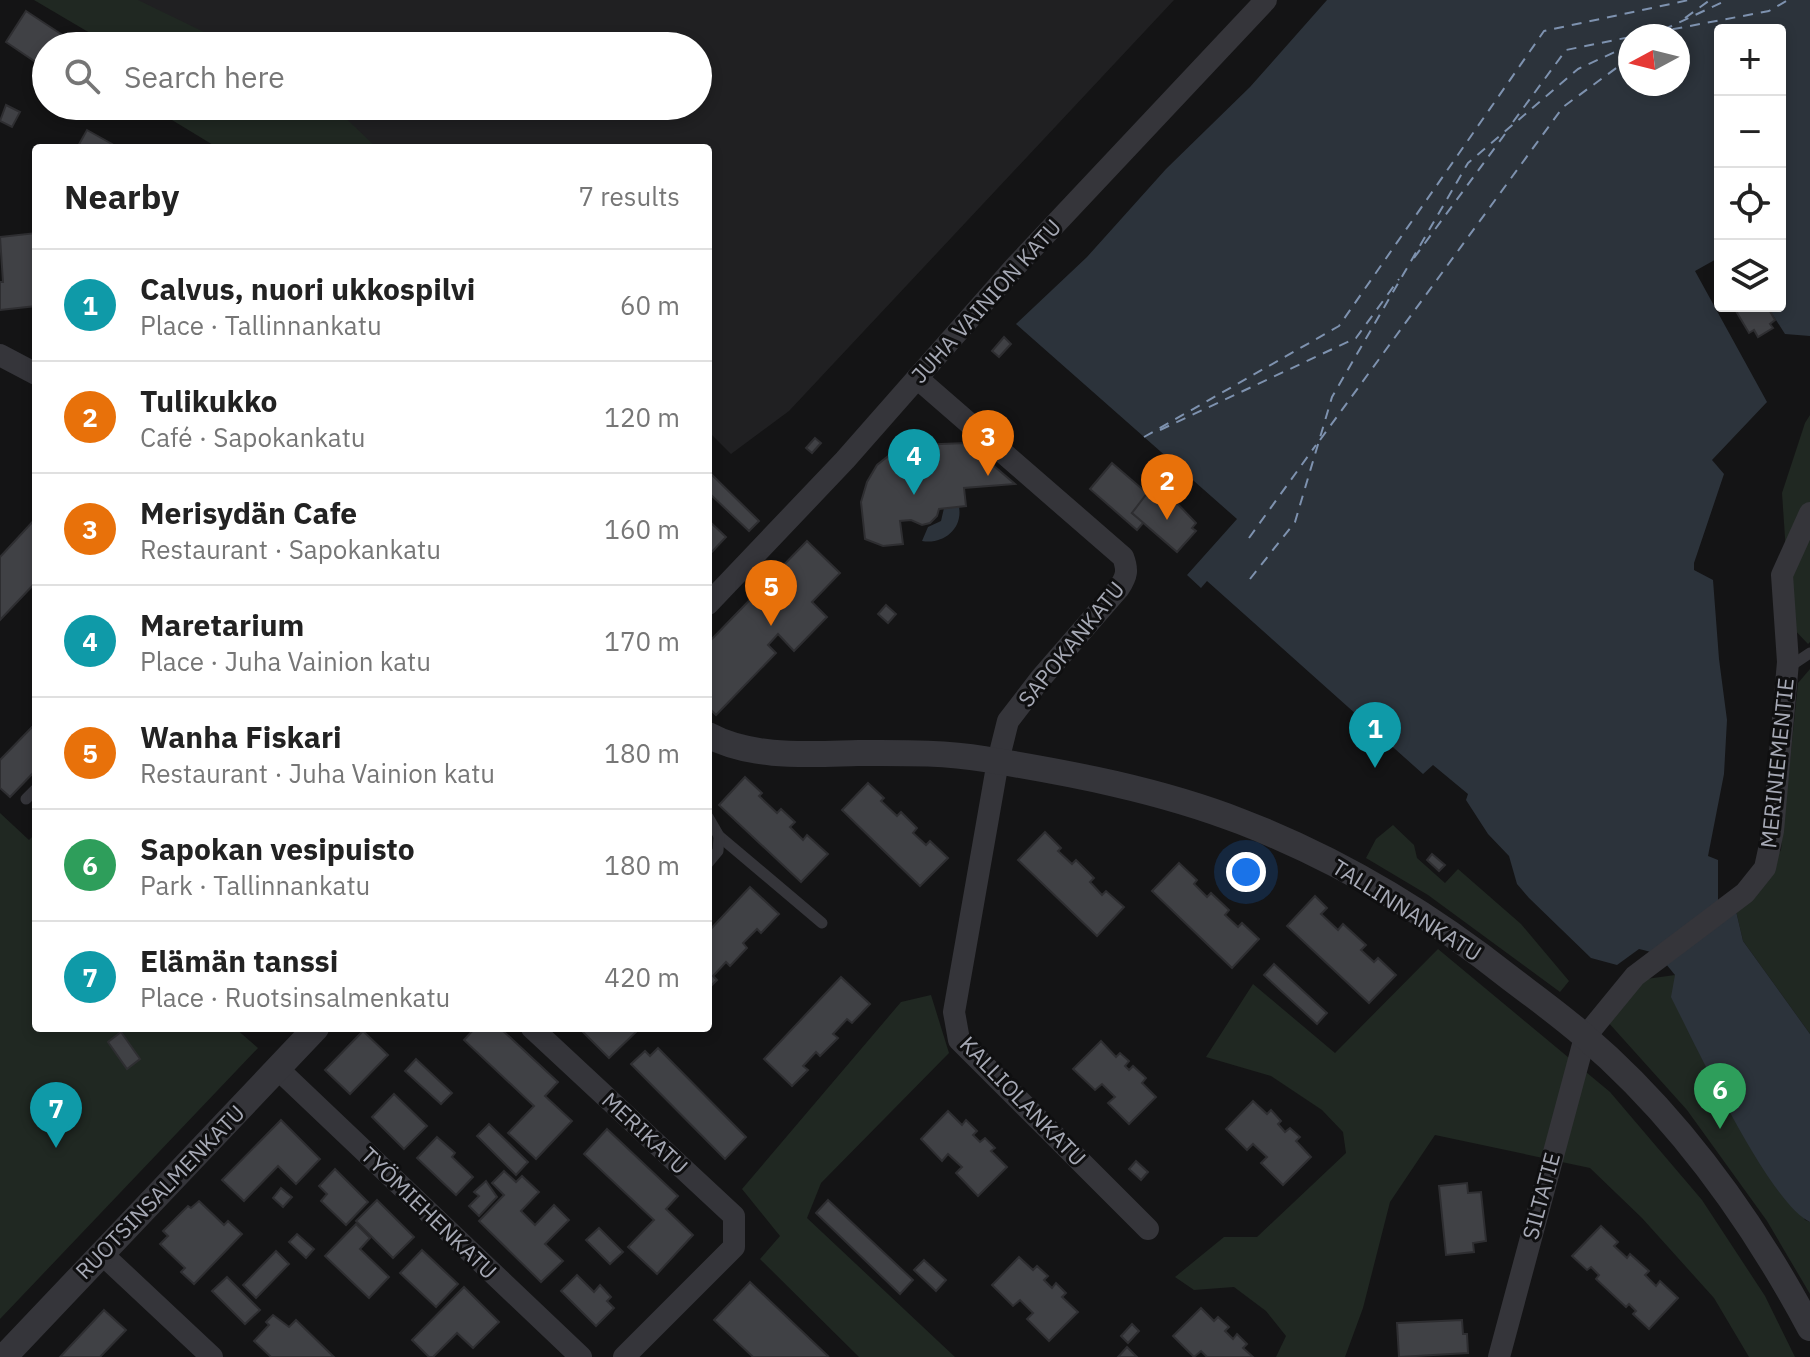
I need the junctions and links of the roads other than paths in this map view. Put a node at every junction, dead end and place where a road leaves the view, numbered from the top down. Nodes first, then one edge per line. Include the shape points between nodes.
1 (1266, 0) edge
2 (0, 355) edge
3 (32, 372) edge
4 (917, 378) junction
5 (1810, 513) edge
6 (712, 600) edge
7 (1810, 653) edge
8 (1788, 662) junction
9 (712, 740) edge
10 (998, 761) junction
11 (32, 793) edge
12 (26, 799) dead end
13 (712, 824) edge
14 (719, 836) junction
15 (712, 858) edge
16 (822, 923) dead end
17 (312, 1032) edge
18 (536, 1032) edge
19 (1585, 1037) junction
20 (278, 1069) junction
21 (1148, 1229) dead end
22 (101, 1253) junction
23 (1810, 1328) edge
24 (4, 1357) edge
25 (212, 1357) edge
26 (581, 1357) edge
27 (624, 1357) edge
28 (1499, 1357) edge

1 - 4 street, JUHA VAINION KATU
2 - 3 street
4 - 6 street, JUHA VAINION KATU
4 - 10 street, SAPOKANKATU via 1123,557 1127,568 1119,588 1008,721
5 - 8 street, MERINIEMENTIE via 1782,575
7 - 8 lane
8 - 19 street, MERINIEMENTIE via 1765,868 1745,893 1635,976
9 - 10 street, TALLINNANKATU via 787,753 942,754
10 - 19 street, TALLINNANKATU via 1177,802 1297,845 1361,876 1458,939
10 - 21 street, KALLIOLANKATU via 954,1012 959,1040
11 - 12 lane
13 - 14 lane
14 - 15 lane
14 - 16 lane
17 - 20 street, RUOTSINSALMENKATU
18 - 27 street, MERIKATU via 734,1216 734,1247
19 - 23 street, TALLINNANKATU via 1655,1106 1738,1209
19 - 28 street, SILTATIE
20 - 22 street, RUOTSINSALMENKATU
20 - 26 street, TYÖMIEHENKATU
22 - 24 street, RUOTSINSALMENKATU
22 - 25 street

